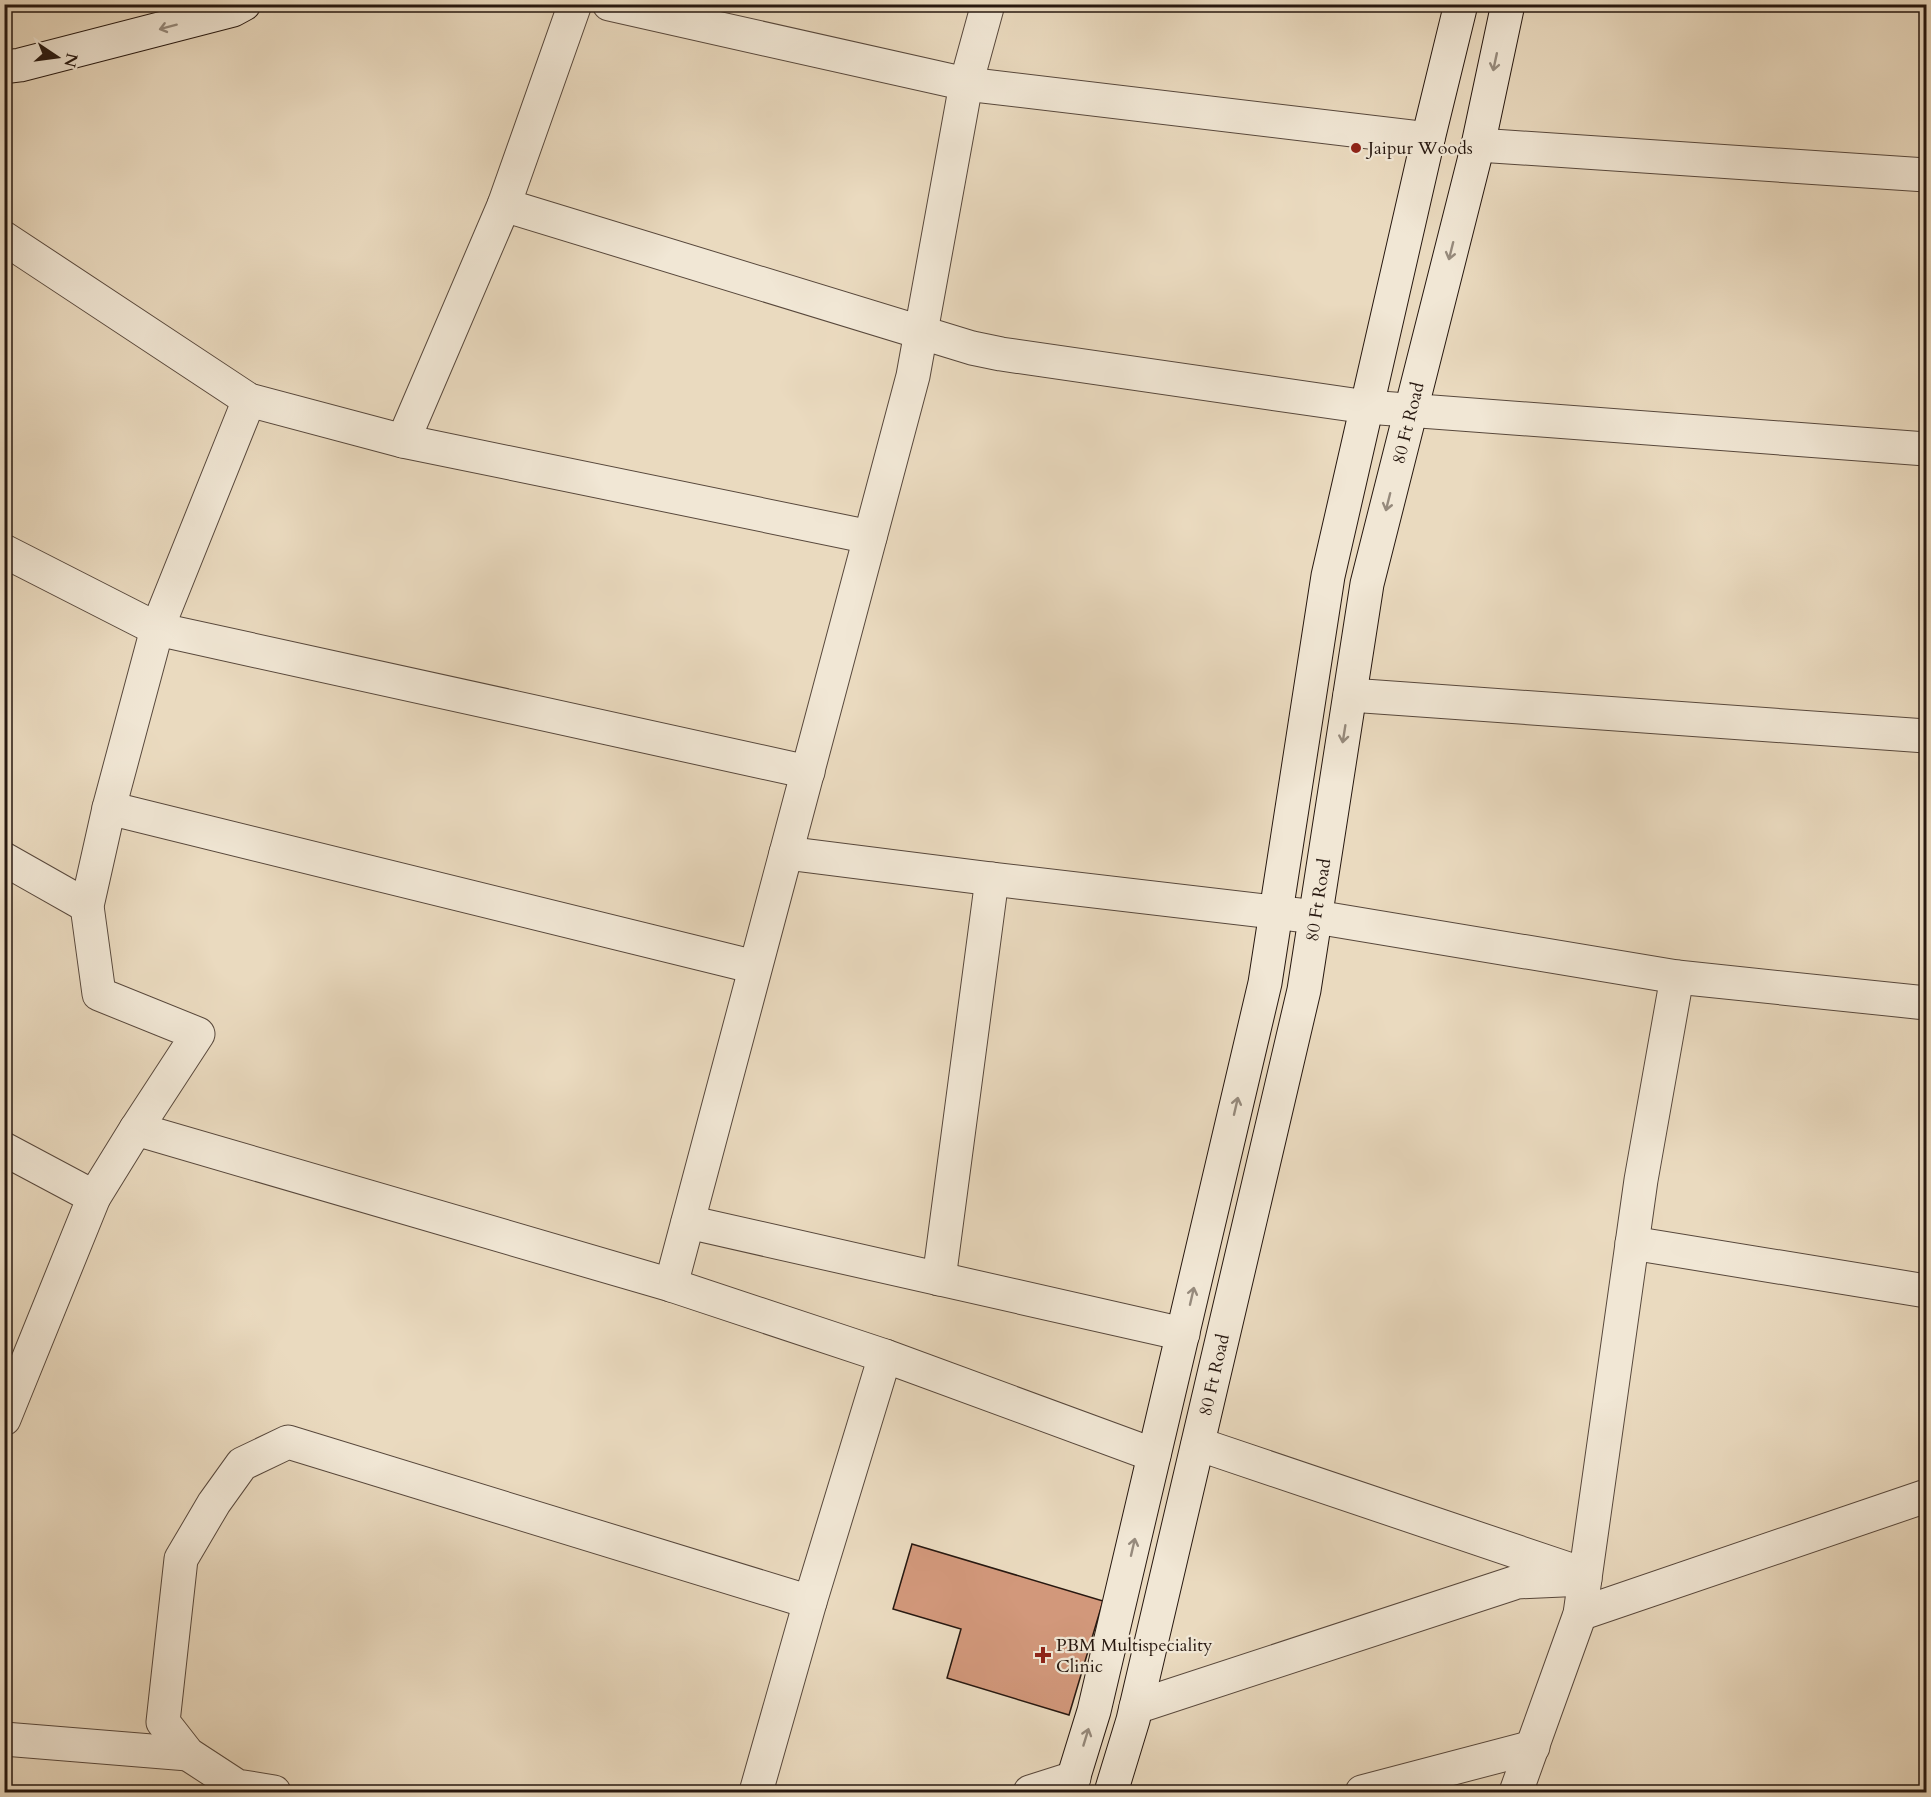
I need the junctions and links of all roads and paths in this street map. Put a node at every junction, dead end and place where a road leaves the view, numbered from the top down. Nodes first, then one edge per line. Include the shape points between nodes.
1 (244, 4) edge
2 (575, 4) edge
3 (609, 4) edge
4 (988, 4) edge
5 (1461, 4) edge
6 (1508, 4) edge
7 (4, 67) edge
8 (966, 84) junction
9 (1428, 139) junction
10 (1478, 145) junction
11 (1926, 175) edge
12 (504, 205) junction
13 (4, 238) edge
14 (921, 331) junction
15 (249, 400) junction
16 (1367, 407) junction
17 (1411, 410) junction
18 (402, 441) junction
19 (1926, 449) edge
20 (870, 537) junction
21 (4, 551) edge
22 (157, 629) junction
23 (1350, 695) junction
24 (1926, 736) edge
25 (808, 772) junction
26 (109, 808) junction
27 (786, 853) junction
28 (4, 859) edge
29 (992, 879) junction
30 (87, 906) junction
31 (1276, 913) junction
32 (1316, 917) junction
33 (755, 967) junction
34 (1677, 977) junction
35 (1926, 1004) edge
36 (136, 1129) junction
37 (4, 1149) edge
38 (94, 1197) junction
39 (688, 1222) junction
40 (1632, 1243) junction
41 (939, 1279) junction
42 (671, 1285) junction
43 (1926, 1291) edge
44 (1183, 1334) junction
45 (885, 1356) junction
46 (4, 1419) edge
47 (1198, 1444) junction
48 (1154, 1455) junction
49 (1926, 1496) edge
50 (1585, 1577) junction
51 (810, 1602) junction
52 (1580, 1614) junction
53 (1136, 1707) junction
54 (4, 1739) edge
55 (1533, 1747) junction
56 (188, 1754) junction
57 (1072, 1785) edge
58 (274, 1792) edge
59 (756, 1792) edge
60 (1030, 1792) edge
61 (1111, 1792) edge
62 (1362, 1792) edge
63 (1516, 1792) edge

1 -> 7 street via 233,10
2 - 12 street
3 - 8 street
4 - 8 street
5 - 9 street
6 -> 10 street, 80 Ft Road
8 - 9 street
8 - 14 street
9 - 16 street
10 - 11 street
10 -> 17 street, 80 Ft Road
12 - 14 street
12 - 18 street
13 - 15 street
14 - 16 street via 1001,354
14 - 20 street via 913,376
15 - 18 street
15 - 22 street
16 - 17 street
16 - 31 street via 1328,576
17 - 19 street
17 -> 23 street, 80 Ft Road via 1367,584
18 - 20 street
20 - 25 street
21 - 22 street
22 - 25 street
22 - 26 street
23 - 24 street
23 -> 32 street, 80 Ft Road
25 - 27 street
26 - 30 street
26 - 33 street
27 - 29 street
27 - 33 street
28 - 30 street
29 - 31 street
29 - 41 street
30 - 36 street via 99,994 198,1035
31 - 32 street
44 -> 31 street via 1265,983
32 - 34 street
32 - 47 street, 80 Ft Road via 1304,990
33 - 39 street
34 - 35 street
34 - 40 street
36 - 38 street
36 - 42 street
37 - 38 street
38 - 46 street
39 - 41 street
39 - 42 street
40 - 43 street
40 - 50 street
41 - 44 street
42 - 45 street
44 - 48 street
45 - 48 street
45 - 51 street
47 - 50 street
47 - 53 street, 80 Ft Road
57 -> 48 street via 1094,1711
49 - 52 street
50 - 52 street
50 - 53 street via 1517,1582
51 - 56 street via 288,1442 242,1464 181,1559 163,1722
51 - 59 street
52 - 55 street
53 - 61 street, 80 Ft Road
54 - 56 street
55 - 62 street
55 - 63 street
56 - 58 street via 237,1786
57 - 60 street

